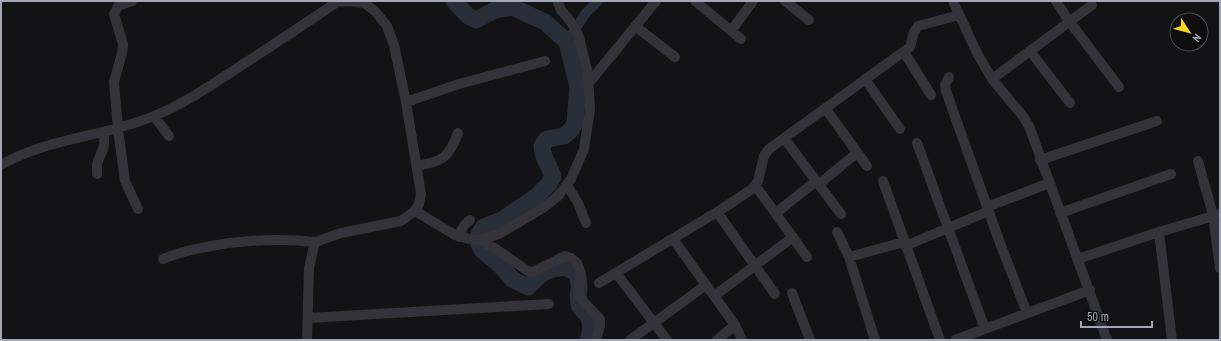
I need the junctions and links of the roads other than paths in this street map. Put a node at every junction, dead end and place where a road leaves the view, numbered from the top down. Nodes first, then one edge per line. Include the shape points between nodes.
1 (132, 1) edge
2 (559, 1) edge
3 (656, 1) edge
4 (695, 1) edge
5 (753, 1) edge
6 (785, 1) edge
7 (1056, 1) edge
8 (364, 2) edge
9 (954, 2) edge
10 (1092, 5) dead end
11 (959, 15) junction
12 (809, 20) dead end
13 (1069, 21) junction
14 (636, 26) junction
15 (731, 31) junction
16 (741, 39) dead end
17 (1030, 51) junction
18 (904, 52) junction
19 (675, 57) dead end
20 (545, 61) dead end
21 (949, 77) dead end
22 (865, 79) junction
23 (992, 79) junction
24 (588, 84) junction
25 (1119, 87) dead end
26 (931, 95) dead end
27 (406, 102) junction
28 (1070, 103) dead end
29 (825, 108) junction
30 (154, 116) junction
31 (1157, 121) dead end
32 (118, 129) junction
33 (900, 129) dead end
34 (103, 132) junction
35 (458, 134) dead end
36 (169, 136) dead end
37 (784, 138) junction
38 (917, 143) dead end
39 (857, 153) junction
40 (1040, 160) junction
41 (1198, 161) dead end
42 (1, 165) edge
43 (416, 166) junction
44 (867, 166) dead end
45 (97, 174) dead end
46 (1171, 174) dead end
47 (883, 182) dead end
48 (817, 183) junction
49 (1049, 183) junction
50 (567, 185) junction
51 (755, 185) junction
52 (138, 209) dead end
53 (988, 209) junction
54 (415, 211) junction
55 (717, 212) junction
56 (776, 213) junction
57 (1060, 213) junction
58 (841, 214) dead end
59 (1217, 215) edge
60 (470, 220) dead end
61 (586, 223) dead end
62 (948, 228) junction
63 (837, 232) dead end
64 (1159, 232) junction
65 (459, 236) junction
66 (793, 237) junction
67 (672, 239) junction
68 (479, 240) junction
69 (315, 242) junction
70 (905, 244) junction
71 (808, 257) dead end
72 (849, 257) junction
73 (163, 259) dead end
74 (1078, 259) junction
75 (754, 266) junction
76 (1220, 268) edge
77 (616, 273) junction
78 (599, 283) dead end
79 (706, 284) junction
80 (1090, 290) junction
81 (792, 293) dead end
82 (775, 294) dead end
83 (714, 296) junction
84 (549, 304) dead end
85 (1027, 313) junction
86 (308, 318) junction
87 (653, 322) junction
88 (735, 325) junction
89 (985, 329) junction
90 (307, 340) edge
91 (596, 340) edge
92 (630, 340) edge
93 (667, 340) edge
94 (717, 340) edge
95 (742, 340) edge
96 (810, 340) edge
97 (875, 340) edge
98 (940, 340) edge
99 (956, 340) edge
100 (1107, 340) edge
101 (1172, 340) edge

1 - 32 street via 118,6 114,14 123,44 114,82
2 - 24 street via 561,10 579,37
3 - 14 street
4 - 15 street
5 - 15 street
6 - 12 street
7 - 13 street
8 - 27 street via 387,26 394,45
8 - 30 street via 337,2 225,76 183,102
9 - 11 street
10 - 13 street
11 - 18 street via 918,26 910,47
11 - 23 street
13 - 17 street
13 - 25 street
14 - 19 street
14 - 24 street
15 - 16 street
17 - 23 street
17 - 28 street
18 - 22 street
18 - 26 street
20 - 27 street via 459,84
21 - 53 street via 945,85 946,91
22 - 29 street
22 - 33 street
23 - 40 street via 1026,121
24 - 50 street via 590,109 584,149
27 - 43 street
29 - 37 street
29 - 39 street
30 - 32 street
30 - 36 street
31 - 40 street
32 - 34 street
32 - 52 street via 125,181
34 - 42 street via 34,149
34 - 45 street via 106,140 97,165
35 - 43 street via 451,151 445,157 433,164
37 - 48 street
37 - 51 street via 764,156
38 - 62 street
39 - 44 street
39 - 48 street
40 - 49 street
41 - 59 street
43 - 54 street via 421,194
46 - 57 street
47 - 70 street
48 - 56 street
48 - 58 street
49 - 53 street
49 - 57 street
50 - 61 street
50 - 68 street via 543,208 499,234
51 - 55 street
51 - 56 street
53 - 62 street
53 - 85 street
54 - 65 street
54 - 69 street via 401,221 341,233
55 - 67 street
55 - 75 street
56 - 66 street
57 - 74 street
59 - 64 street
59 - 76 street
60 - 65 street via 465,223
62 - 70 street
62 - 89 street
63 - 72 street
64 - 74 street
64 - 101 street
65 - 68 street
66 - 71 street
66 - 75 street
67 - 77 street
67 - 79 street
68 - 91 street via 528,271 533,272 565,256 577,263 581,273 579,297 600,319
69 - 73 street via 291,239 238,242 184,251
69 - 86 street via 309,268
70 - 72 street
70 - 98 street
72 - 97 street
74 - 80 street
75 - 82 street
75 - 83 street
77 - 78 street
77 - 87 street
79 - 83 street
79 - 87 street
80 - 85 street
80 - 100 street
81 - 96 street
83 - 88 street
84 - 86 street
85 - 89 street
86 - 90 street
87 - 92 street
87 - 93 street
88 - 94 street
88 - 95 street
89 - 99 street

